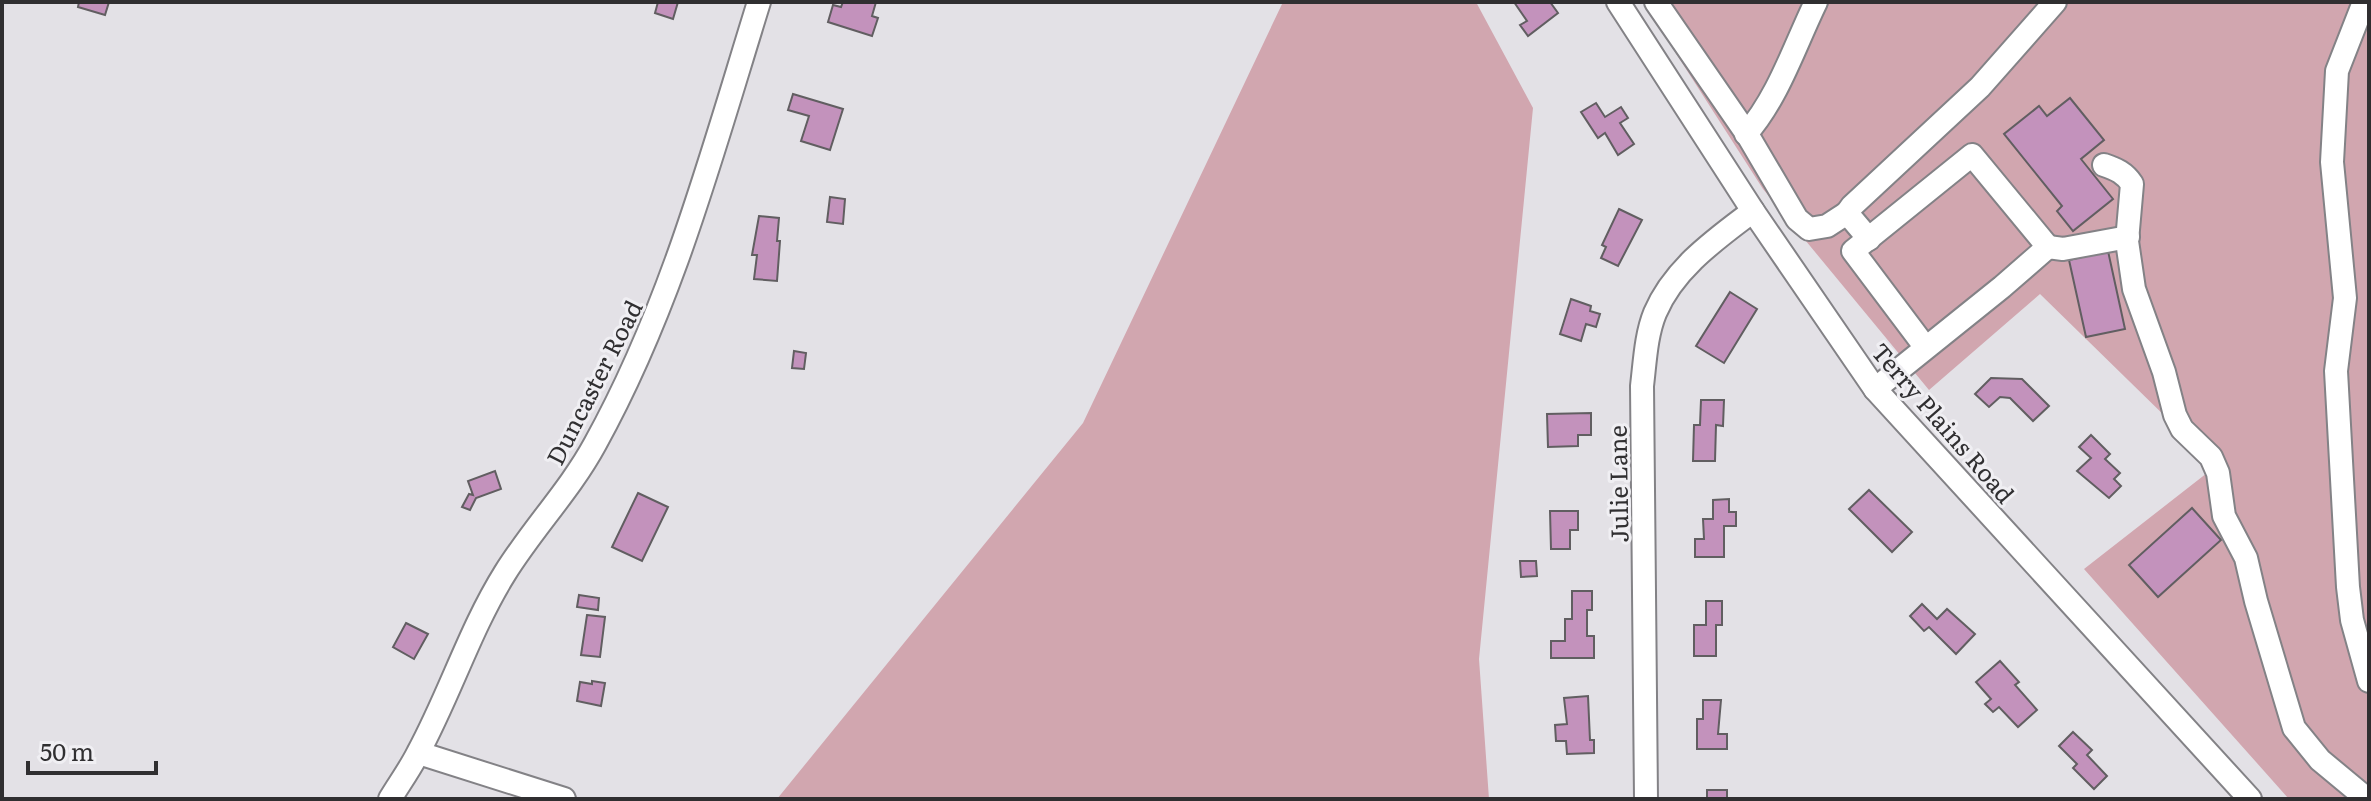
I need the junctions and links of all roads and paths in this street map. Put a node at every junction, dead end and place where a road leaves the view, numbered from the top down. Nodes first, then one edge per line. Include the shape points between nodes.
1 (759, 2) edge
2 (1618, 2) edge
3 (1656, 2) edge
4 (1816, 2) edge
5 (2055, 2) edge
6 (2364, 2) edge
7 (1746, 134) junction
8 (2104, 165) dead end
9 (1753, 211) junction
10 (1847, 213) junction
11 (2128, 237) junction
12 (1869, 239) junction
13 (2048, 247) junction
14 (1926, 348) junction
15 (1875, 389) junction
16 (2369, 681) edge
17 (419, 753) junction
18 (390, 799) edge
19 (564, 799) edge
20 (1646, 799) edge
21 (2250, 799) edge
22 (2367, 799) edge

1 - 17 street, Duncaster Road via 700,198 656,318 595,444 505,573
2 - 9 street, Terry Plains Road
3 - 7 street
4 - 7 street
5 - 10 street via 1980,87
6 - 16 street via 2337,71 2332,162 2345,286 2336,371 2348,587
7 - 10 street via 1797,219 1809,229 1827,226
8 - 11 street via 2132,184
9 - 15 street, Terry Plains Road
9 - 20 street, Julie Lane via 1682,271 1655,312 1648,339 1642,386
10 - 12 street
11 - 13 street
11 - 22 street via 2134,289 2170,403 2182,429 2211,457 2218,473 2224,516 2246,558 2294,728 2320,760
12 - 13 street via 1972,155
12 - 14 street via 1853,251
13 - 14 street
14 - 15 street
15 - 21 street, Terry Plains Road
17 - 18 street, Duncaster Road
17 - 19 street

